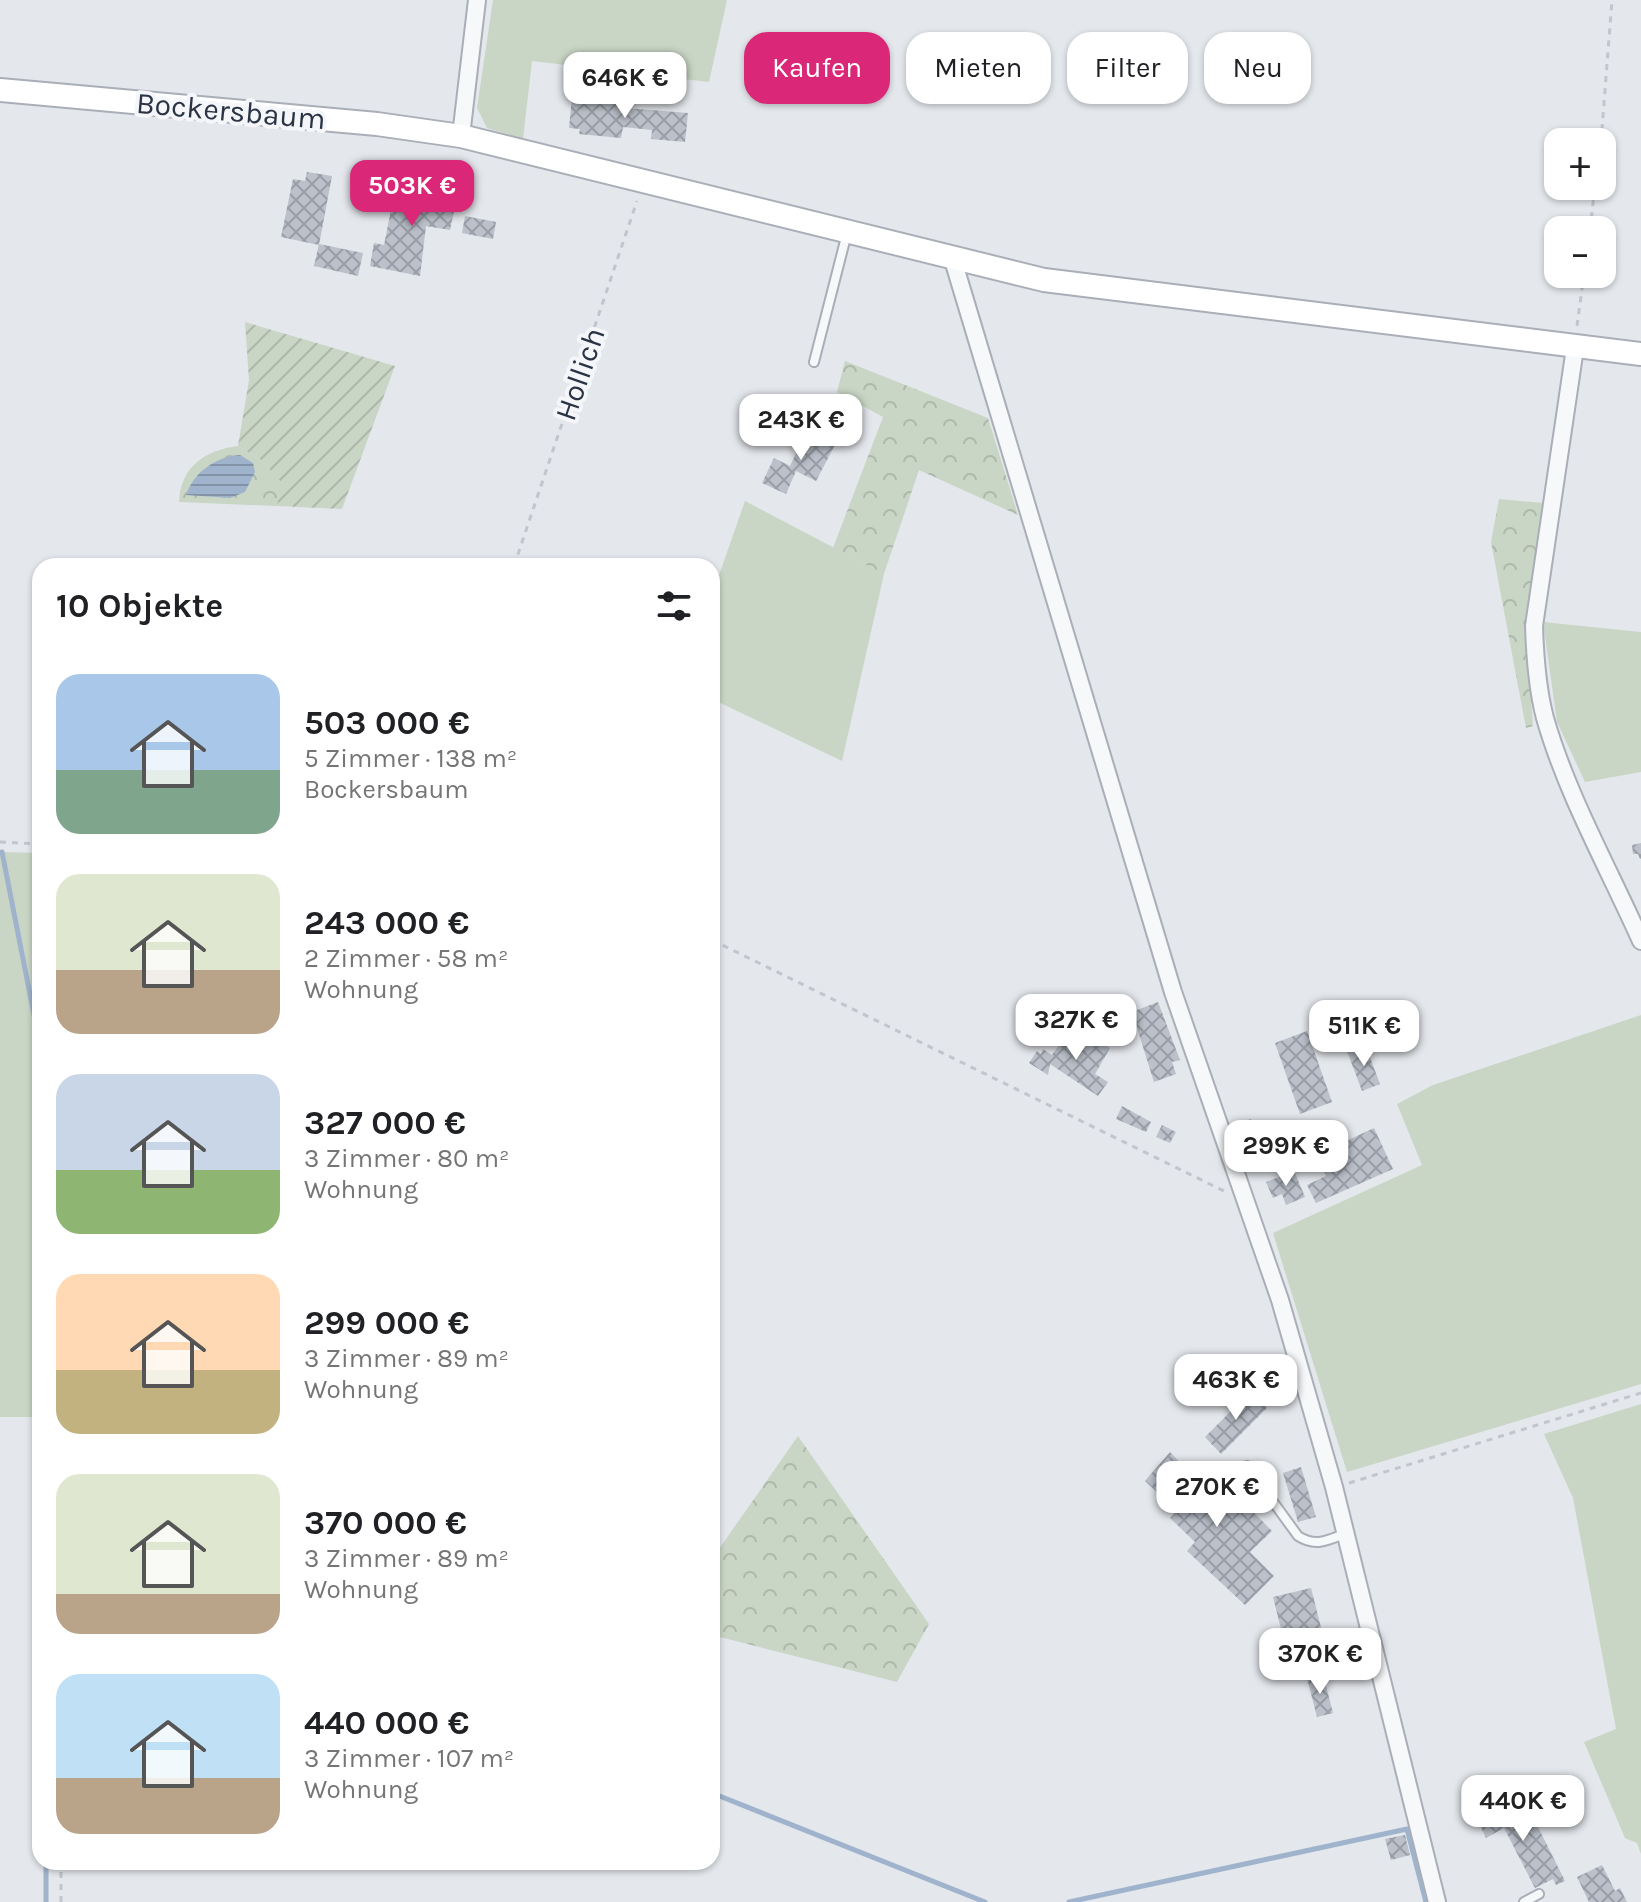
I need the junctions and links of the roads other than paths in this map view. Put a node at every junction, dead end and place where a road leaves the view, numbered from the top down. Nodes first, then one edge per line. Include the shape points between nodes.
1 (477, 0) edge
2 (0, 90) edge
3 (461, 136) junction
4 (847, 233) junction
5 (953, 260) junction
6 (1575, 348) junction
7 (1641, 354) edge
8 (814, 362) dead end
9 (1641, 941) edge
10 (1247, 1466) dead end
11 (1344, 1534) junction
12 (1539, 1894) dead end
13 (1437, 1902) edge
14 (1524, 1902) edge

1 - 3 street
2 - 3 street, Bockersbaum
3 - 4 street, Bockersbaum
4 - 5 street, Bockersbaum
4 - 8 lane
5 - 6 street, Bockersbaum via 1044,280
5 - 11 street via 1168,978 1280,1300
6 - 7 street, Bockersbaum
6 - 9 street via 1534,626 1536,672 1567,776
10 - 11 lane via 1298,1536 1321,1543
11 - 13 street
12 - 14 lane

